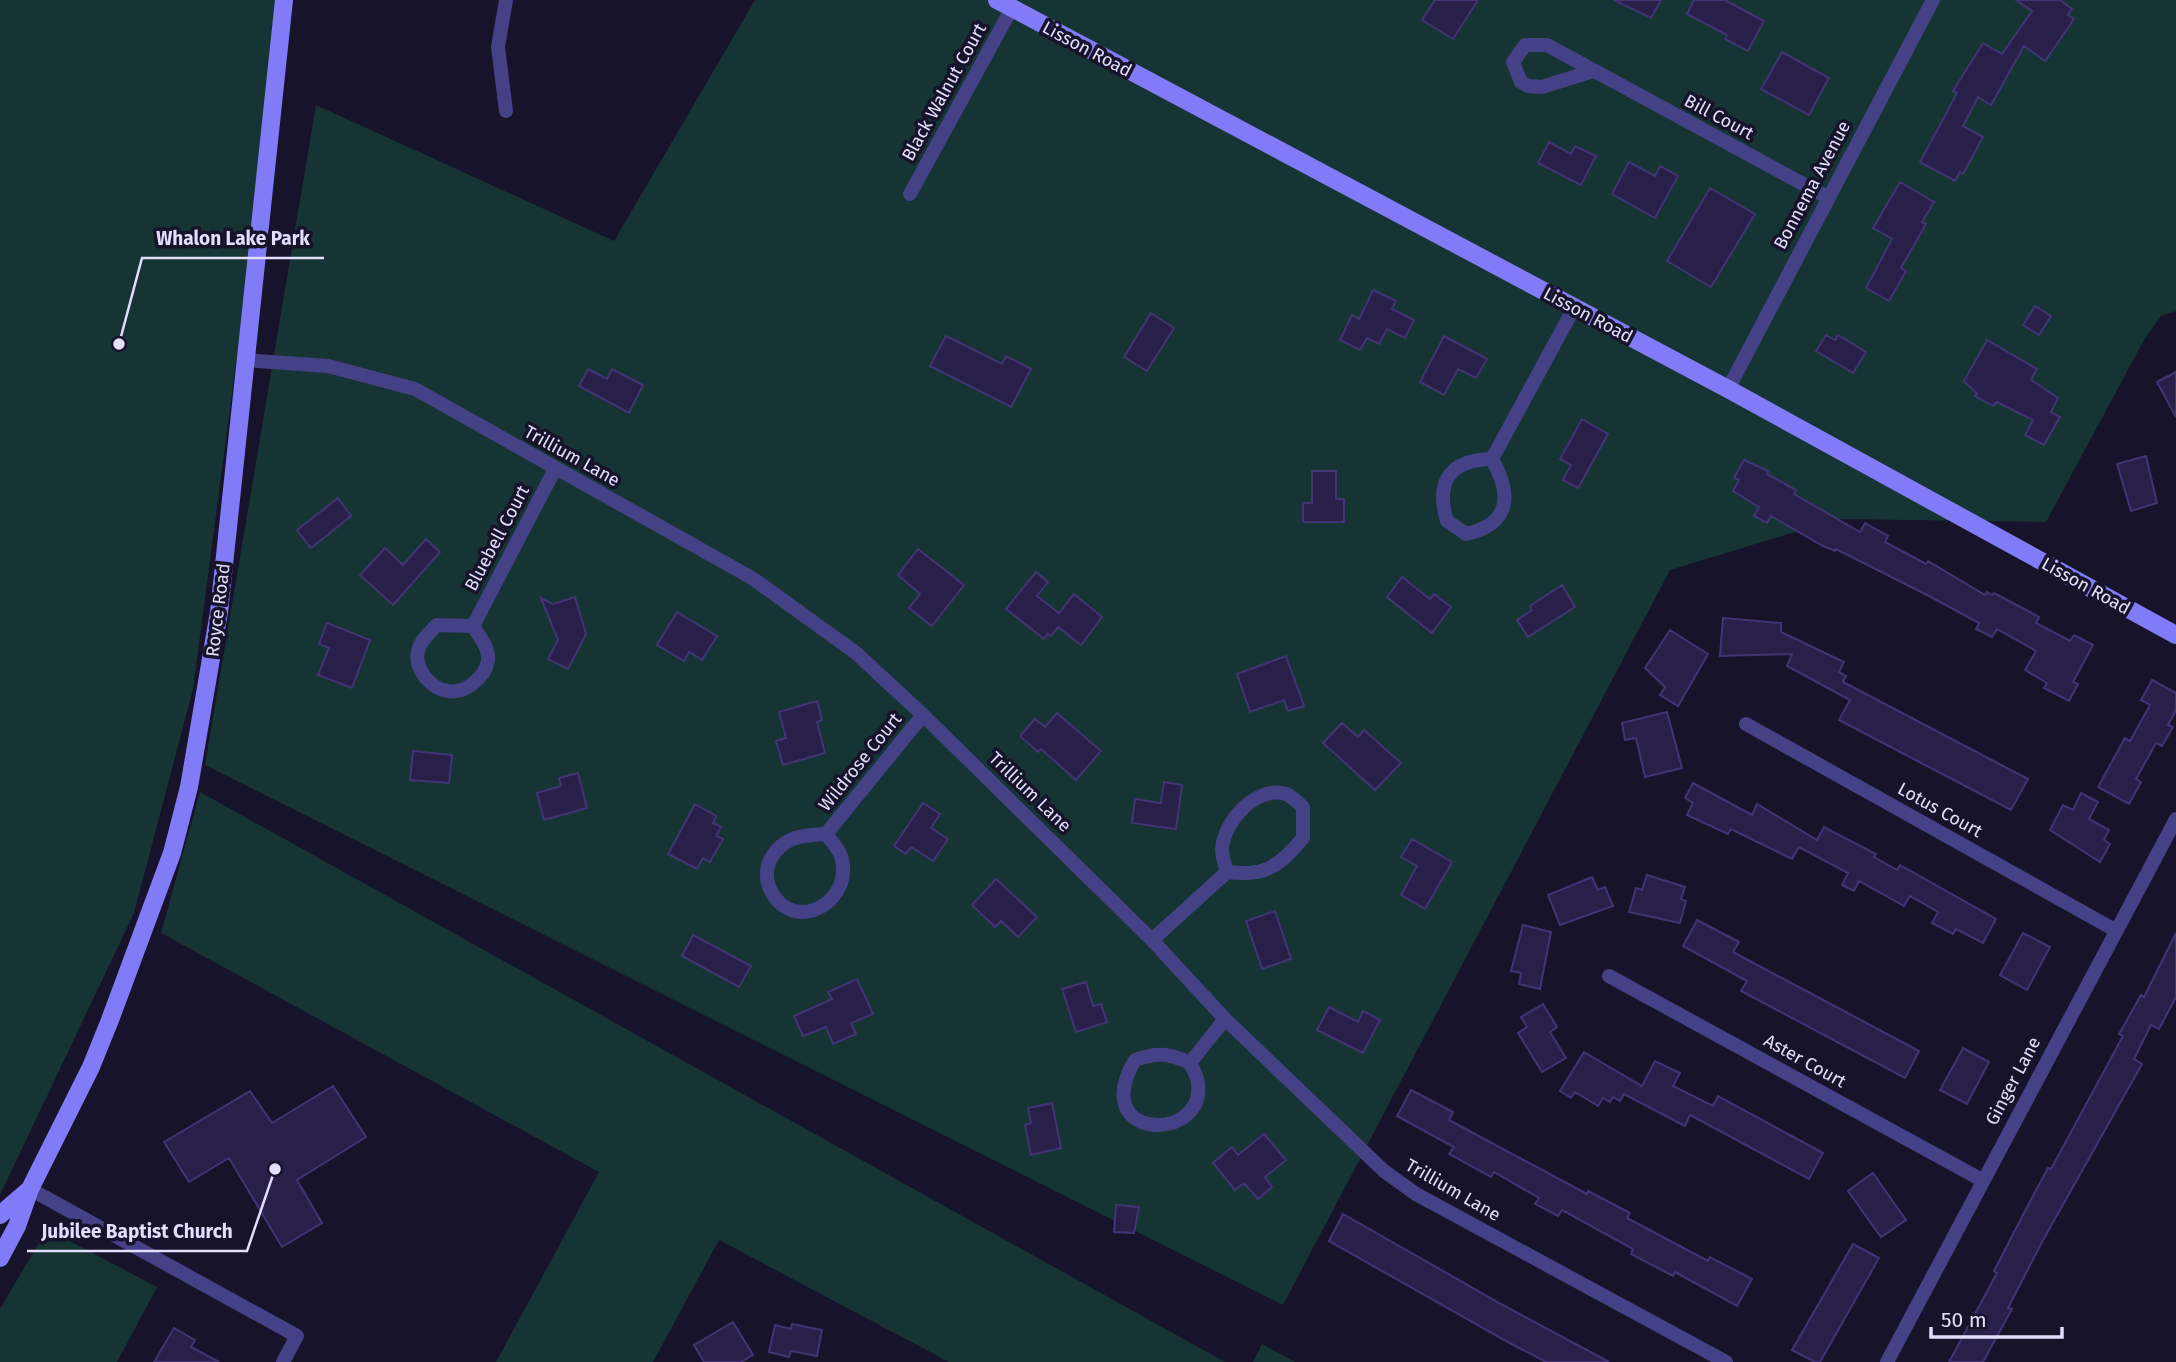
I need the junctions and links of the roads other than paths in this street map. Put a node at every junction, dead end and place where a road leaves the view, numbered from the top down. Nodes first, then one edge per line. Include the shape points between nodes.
1 (284, 0) edge
2 (506, 0) edge
3 (1933, 0) edge
4 (1004, 4) edge
5 (1593, 71) junction
6 (506, 111) dead end
7 (911, 194) dead end
8 (1827, 197) junction
9 (1574, 308) junction
10 (244, 360) junction
11 (1728, 389) junction
12 (1492, 459) junction
13 (555, 469) junction
14 (472, 626) junction
15 (2176, 635) edge
16 (923, 715) junction
17 (1746, 724) dead end
18 (2176, 819) edge
19 (826, 834) junction
20 (1227, 872) junction
21 (2115, 930) junction
22 (1152, 940) junction
23 (1609, 976) dead end
24 (1225, 1018) junction
25 (1190, 1063) junction
26 (1982, 1180) junction
27 (30, 1189) junction
28 (0, 1215) edge
29 (0, 1258) edge
30 (283, 1362) edge
31 (1726, 1362) edge
32 (1887, 1362) edge

1 - 10 street, Royce Road
2 - 6 street via 498,47
3 - 8 street, Bonnema Avenue
4 - 7 street, Black Walnut Court
4 - 9 street, Lisson Road
5 - 5 street, Bill Court via 1540,42 1525,45 1514,62 1521,82 1535,88
5 - 8 street, Bill Court
8 - 11 street, Bonnema Avenue
9 - 11 street, Lisson Road
9 - 12 street
10 - 13 street, Trillium Lane via 328,366 415,389
10 - 27 street, Royce Road via 219,612 189,787 172,853 110,1020
11 - 15 street, Lisson Road
12 - 12 street via 1504,480 1501,515 1486,529 1466,534 1447,521 1441,485 1472,459
13 - 14 street, Bluebell Court
13 - 16 street, Trillium Lane via 752,578 856,653
14 - 14 street via 437,625 426,636 418,651 419,664 433,684 448,691 478,681 488,661 485,643
16 - 19 street, Wildrose Court
16 - 22 street, Trillium Lane
17 - 21 street, Lotus Court
18 - 21 street, Ginger Lane
19 - 19 street, Wildrose Court via 840,853 844,873 838,892 822,908 786,909 767,886 767,865 776,849 792,836
20 - 20 street via 1222,849 1230,826 1249,802 1270,792 1288,794 1303,807 1303,838 1281,863 1250,875
20 - 22 street
21 - 26 street, Ginger Lane
22 - 24 street, Trillium Lane
23 - 26 street, Aster Court
24 - 25 street
24 - 31 street, Trillium Lane via 1384,1171 1416,1194
25 - 25 street via 1199,1085 1193,1107 1180,1120 1166,1127 1129,1114 1123,1098 1124,1079 1135,1060 1153,1053 1171,1054
26 - 32 street, Ginger Lane
27 - 28 street, Royce Road
27 - 29 street, Royce Road
27 - 30 street via 297,1336

